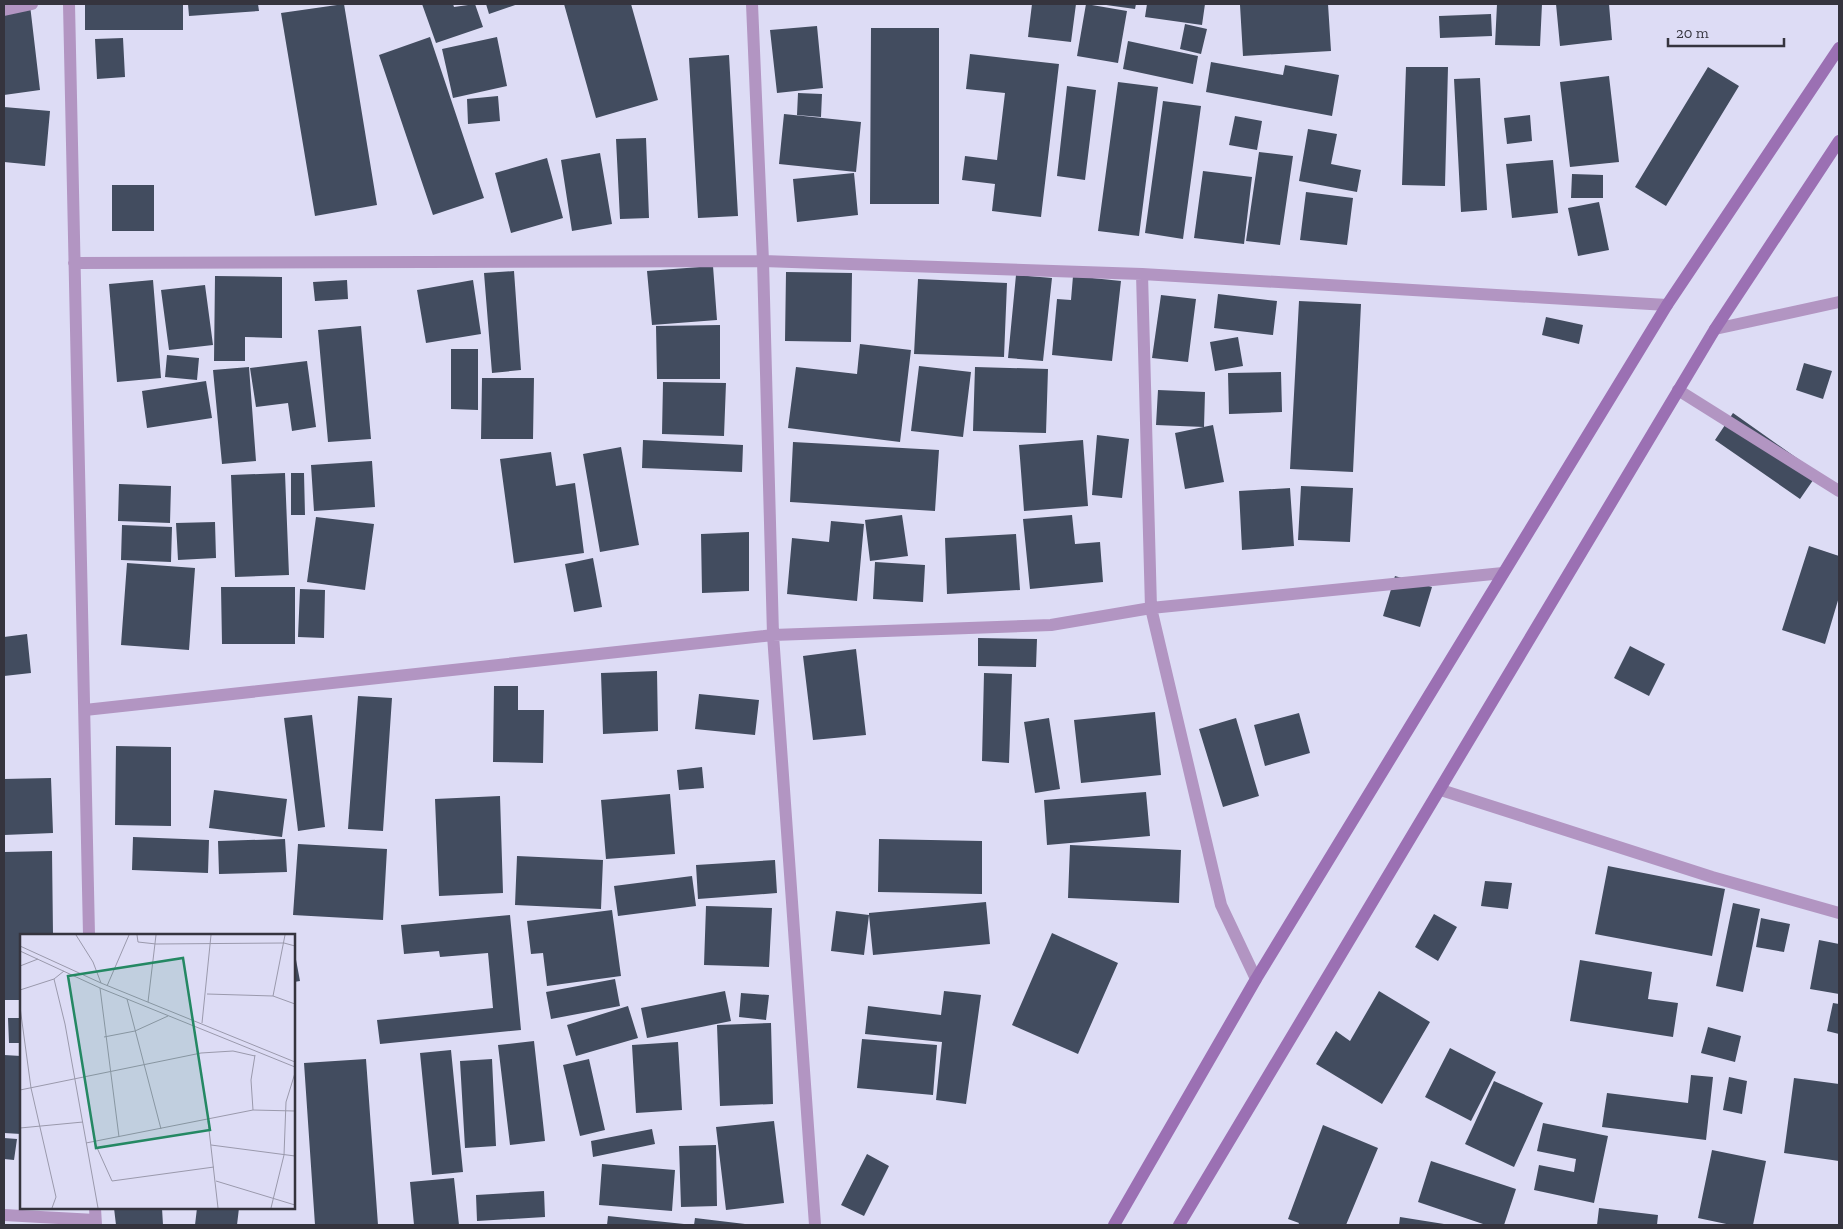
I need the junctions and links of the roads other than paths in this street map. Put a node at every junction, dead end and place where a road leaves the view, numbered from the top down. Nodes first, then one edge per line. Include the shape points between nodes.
1 (32, 4) edge
2 (69, 4) edge
3 (752, 4) edge
4 (4, 10) edge
5 (1839, 48) edge
6 (1839, 140) edge
7 (763, 261) junction
8 (74, 263) junction
9 (1142, 274) junction
10 (1839, 302) edge
11 (1667, 306) junction
12 (1714, 328) junction
13 (1678, 390) junction
14 (1839, 491) edge
15 (1503, 573) junction
16 (1151, 608) junction
17 (773, 635) junction
18 (85, 710) junction
19 (1441, 790) junction
20 (1839, 913) edge
21 (89, 934) edge
22 (1256, 979) junction
23 (4, 1215) edge
24 (95, 1218) edge
25 (815, 1225) edge
26 (1114, 1225) edge
27 (1180, 1225) edge

1 - 4 street
2 - 8 street
3 - 7 street
5 - 11 main road
6 - 12 main road
7 - 8 street
7 - 9 street
7 - 17 street
8 - 18 street
9 - 11 street
9 - 16 street
10 - 12 street
11 - 15 main road
12 - 13 main road
13 - 14 street
13 - 19 main road
15 - 16 street
15 - 22 main road
16 - 17 street via 1052,625
16 - 22 street via 1220,905
17 - 18 street
17 - 25 street
18 - 21 street
19 - 20 street via 1712,877
19 - 27 main road
22 - 26 main road
23 - 24 street

